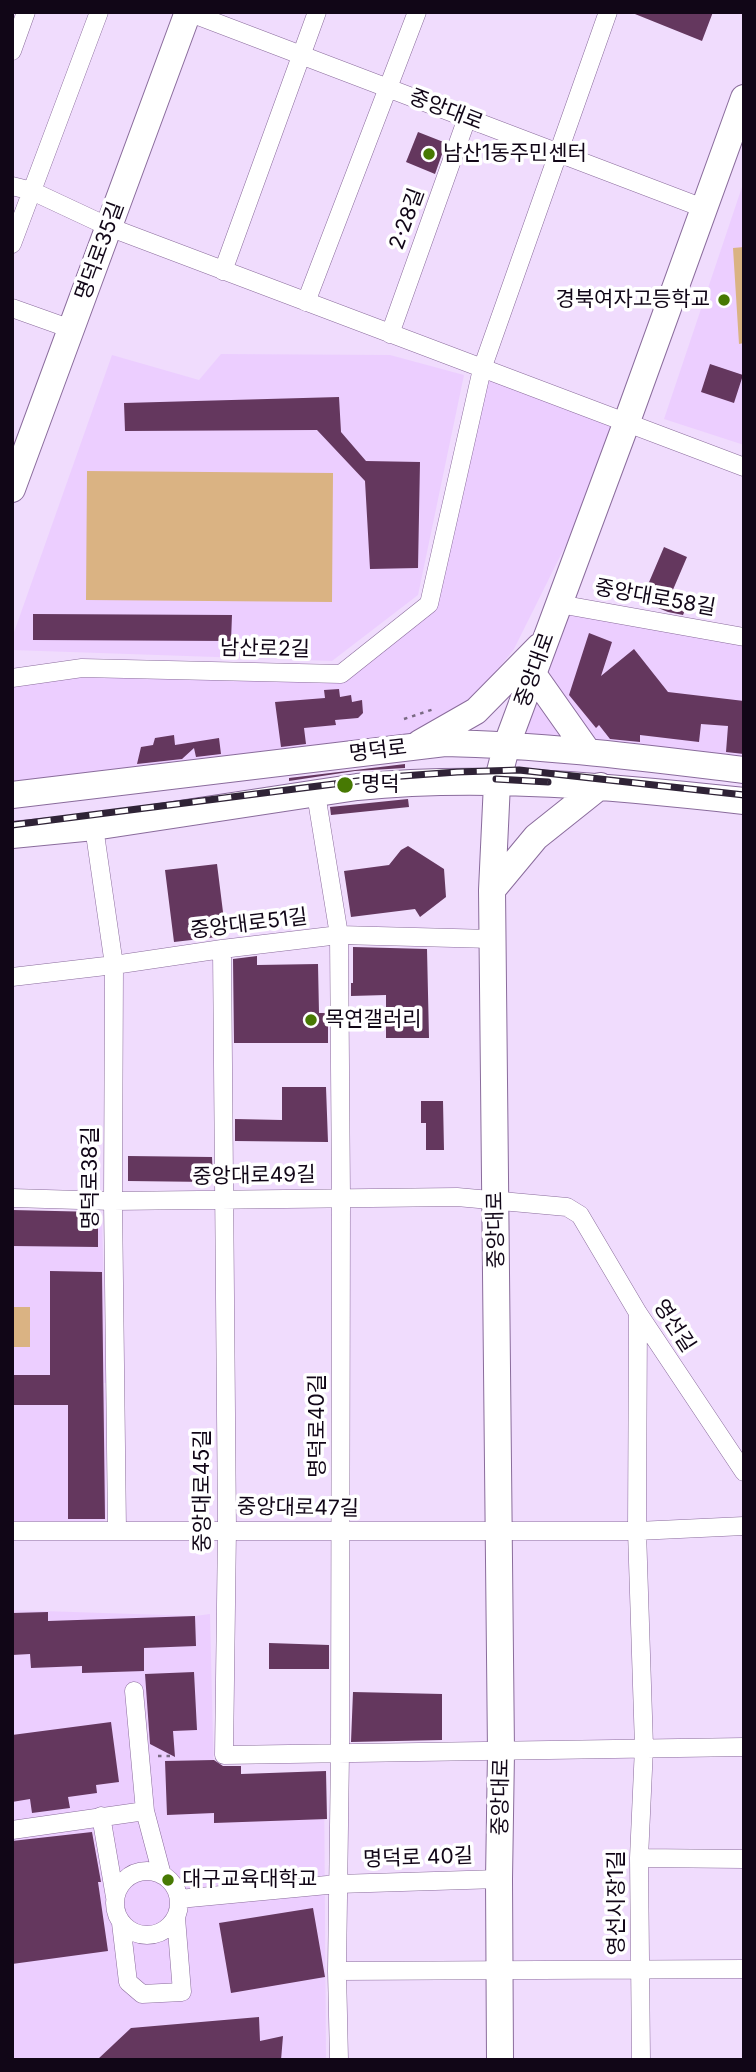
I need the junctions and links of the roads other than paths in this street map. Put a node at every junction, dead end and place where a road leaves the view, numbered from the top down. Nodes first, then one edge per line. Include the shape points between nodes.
1 (26, 12) edge
2 (99, 12) edge
3 (188, 12) edge
4 (317, 12) edge
5 (416, 12) edge
6 (608, 12) edge
7 (12, 51) edge
8 (302, 55) junction
9 (388, 88) junction
10 (744, 98) edge
11 (467, 118) junction
12 (559, 153) junction
13 (12, 186) edge
14 (32, 191) junction
15 (703, 208) junction
16 (109, 227) junction
17 (12, 244) edge
18 (223, 271) junction
19 (306, 302) junction
20 (12, 308) edge
21 (71, 329) junction
22 (390, 334) junction
23 (482, 369) junction
24 (626, 424) junction
25 (744, 467) edge
26 (14, 480) edge
27 (559, 604) junction
28 (744, 637) edge
29 (545, 641) junction
30 (533, 674) junction
31 (12, 678) edge
32 (507, 744) junction
33 (414, 747) junction
34 (588, 751) junction
35 (744, 770) edge
36 (497, 783) junction
37 (600, 786) junction
38 (316, 793) junction
39 (12, 795) edge
40 (744, 801) edge
41 (94, 827) junction
42 (12, 835) edge
43 (492, 890) junction
44 (339, 935) junction
45 (492, 939) junction
46 (222, 949) junction
47 (114, 965) junction
48 (12, 976) edge
49 (12, 1198) edge
50 (341, 1198) junction
51 (225, 1199) junction
52 (113, 1200) junction
53 (496, 1200) junction
54 (567, 1207) joint
55 (638, 1313) junction
56 (744, 1472) edge
57 (744, 1526) edge
58 (226, 1529) junction
59 (117, 1530) junction
60 (500, 1530) junction
61 (12, 1531) edge
62 (340, 1531) junction
63 (637, 1531) junction
64 (134, 1691) dead end
65 (644, 1747) junction
66 (744, 1747) edge
67 (502, 1752) junction
68 (340, 1753) junction
69 (145, 1811) junction
70 (101, 1816) junction
71 (12, 1830) edge
72 (639, 1858) junction
73 (744, 1859) edge
74 (162, 1875) junction
75 (499, 1879) junction
76 (338, 1884) junction
77 (115, 1897) junction
78 (179, 1899) junction
79 (176, 1918) junction
80 (121, 1923) junction
81 (639, 1968) junction
82 (499, 1969) junction
83 (744, 1969) edge
84 (337, 1971) junction
85 (339, 2060) edge
86 (500, 2060) edge
87 (641, 2060) edge

1 - 7 street
2 - 14 street
3 - 8 street, 중앙대로
3 - 16 main road, 명덕로35길
4 - 8 street
5 - 9 street
6 - 12 street
8 - 9 street, 중앙대로
8 - 18 street
9 - 11 street, 중앙대로
9 - 19 street
10 - 15 main road, 중앙대로
11 - 12 street, 중앙대로
11 - 22 street, 2·28길
12 - 15 street, 중앙대로
12 - 23 street
13 - 14 street
14 - 16 street
14 - 17 street
15 - 24 main road, 중앙대로
16 - 18 street
16 - 21 main road, 명덕로35길
18 - 19 street
19 - 22 street
20 - 21 street
21 - 26 main road, 명덕로35길
22 - 23 street
23 - 24 street
23 - 31 street, 남산로2길 via 429,604 341,674 82,668
24 - 25 street
24 - 27 main road, 중앙대로
27 - 28 street, 중앙대로58길
27 - 29 main road, 중앙대로
29 - 30 main road, 중앙대로
29 - 33 main road via 476,711
30 - 32 main road, 중앙대로
30 - 34 main road
32 - 33 main road, 명덕로
32 - 34 main road, 명덕로
32 - 36 main road, 중앙대로
33 - 39 main road, 명덕로
34 - 35 main road, 명덕로
36 - 37 main road, 명덕로
36 - 38 main road, 명덕로 via 397,783
36 - 43 main road, 중앙대로
37 - 40 main road, 명덕로
37 - 43 main road via 536,837
38 - 41 main road, 명덕로
38 - 44 street, 명덕로40길
41 - 42 main road, 명덕로
41 - 47 street, 명덕로38길
43 - 45 main road, 중앙대로
44 - 45 street, 중앙대로51길
44 - 46 street, 중앙대로51길
44 - 50 street, 명덕로40길
45 - 53 main road, 중앙대로
46 - 47 street, 중앙대로51길
46 - 51 street, 중앙대로45길
47 - 48 street, 중앙대로51길
47 - 52 street, 명덕로38길
49 - 52 street, 중앙대로49길
50 - 51 street, 중앙대로49길
50 - 53 street, 중앙대로49길
50 - 62 street, 명덕로40길
51 - 52 street, 중앙대로49길
51 - 58 street, 중앙대로45길
52 - 59 street, 명덕로38길
53 - 54 street, 중앙대로49길
53 - 60 main road, 중앙대로
54 - 55 street, 영선길 via 580,1215
55 - 56 street, 영선길
55 - 63 street, 영선시장1길
57 - 63 street
58 - 59 street, 중앙대로47길
58 - 62 street, 중앙대로47길
58 - 68 street, 중앙대로45길 via 224,1755
59 - 61 street, 중앙대로47길
60 - 62 street, 중앙대로47길
60 - 63 street
60 - 67 main road, 중앙대로
62 - 68 street, 명덕로40길
63 - 65 street, 영선시장1길
64 - 69 street
65 - 66 street
65 - 67 street, 중앙대로45길
65 - 72 street, 영선시장1길
67 - 68 street, 중앙대로45길
67 - 75 main road, 중앙대로
68 - 76 street, 명덕로40길
69 - 70 street
69 - 74 street
70 - 71 street
70 - 77 street
72 - 73 street
72 - 81 street, 영선시장1길
74 - 77 street via 133,1874
74 - 78 street
75 - 76 street, 명덕로 40길
75 - 82 main road, 중앙대로
76 - 78 street, 명덕로 40길
76 - 84 street, 명덕로40길
77 - 80 street
78 - 79 street
79 - 80 street via 150,1936 139,1935
79 - 80 street via 182,1992 142,1994 128,1982
81 - 82 street
81 - 83 street
81 - 87 street, 영선시장1길
82 - 84 street
82 - 86 main road, 중앙대로
84 - 85 street, 명덕로40길

